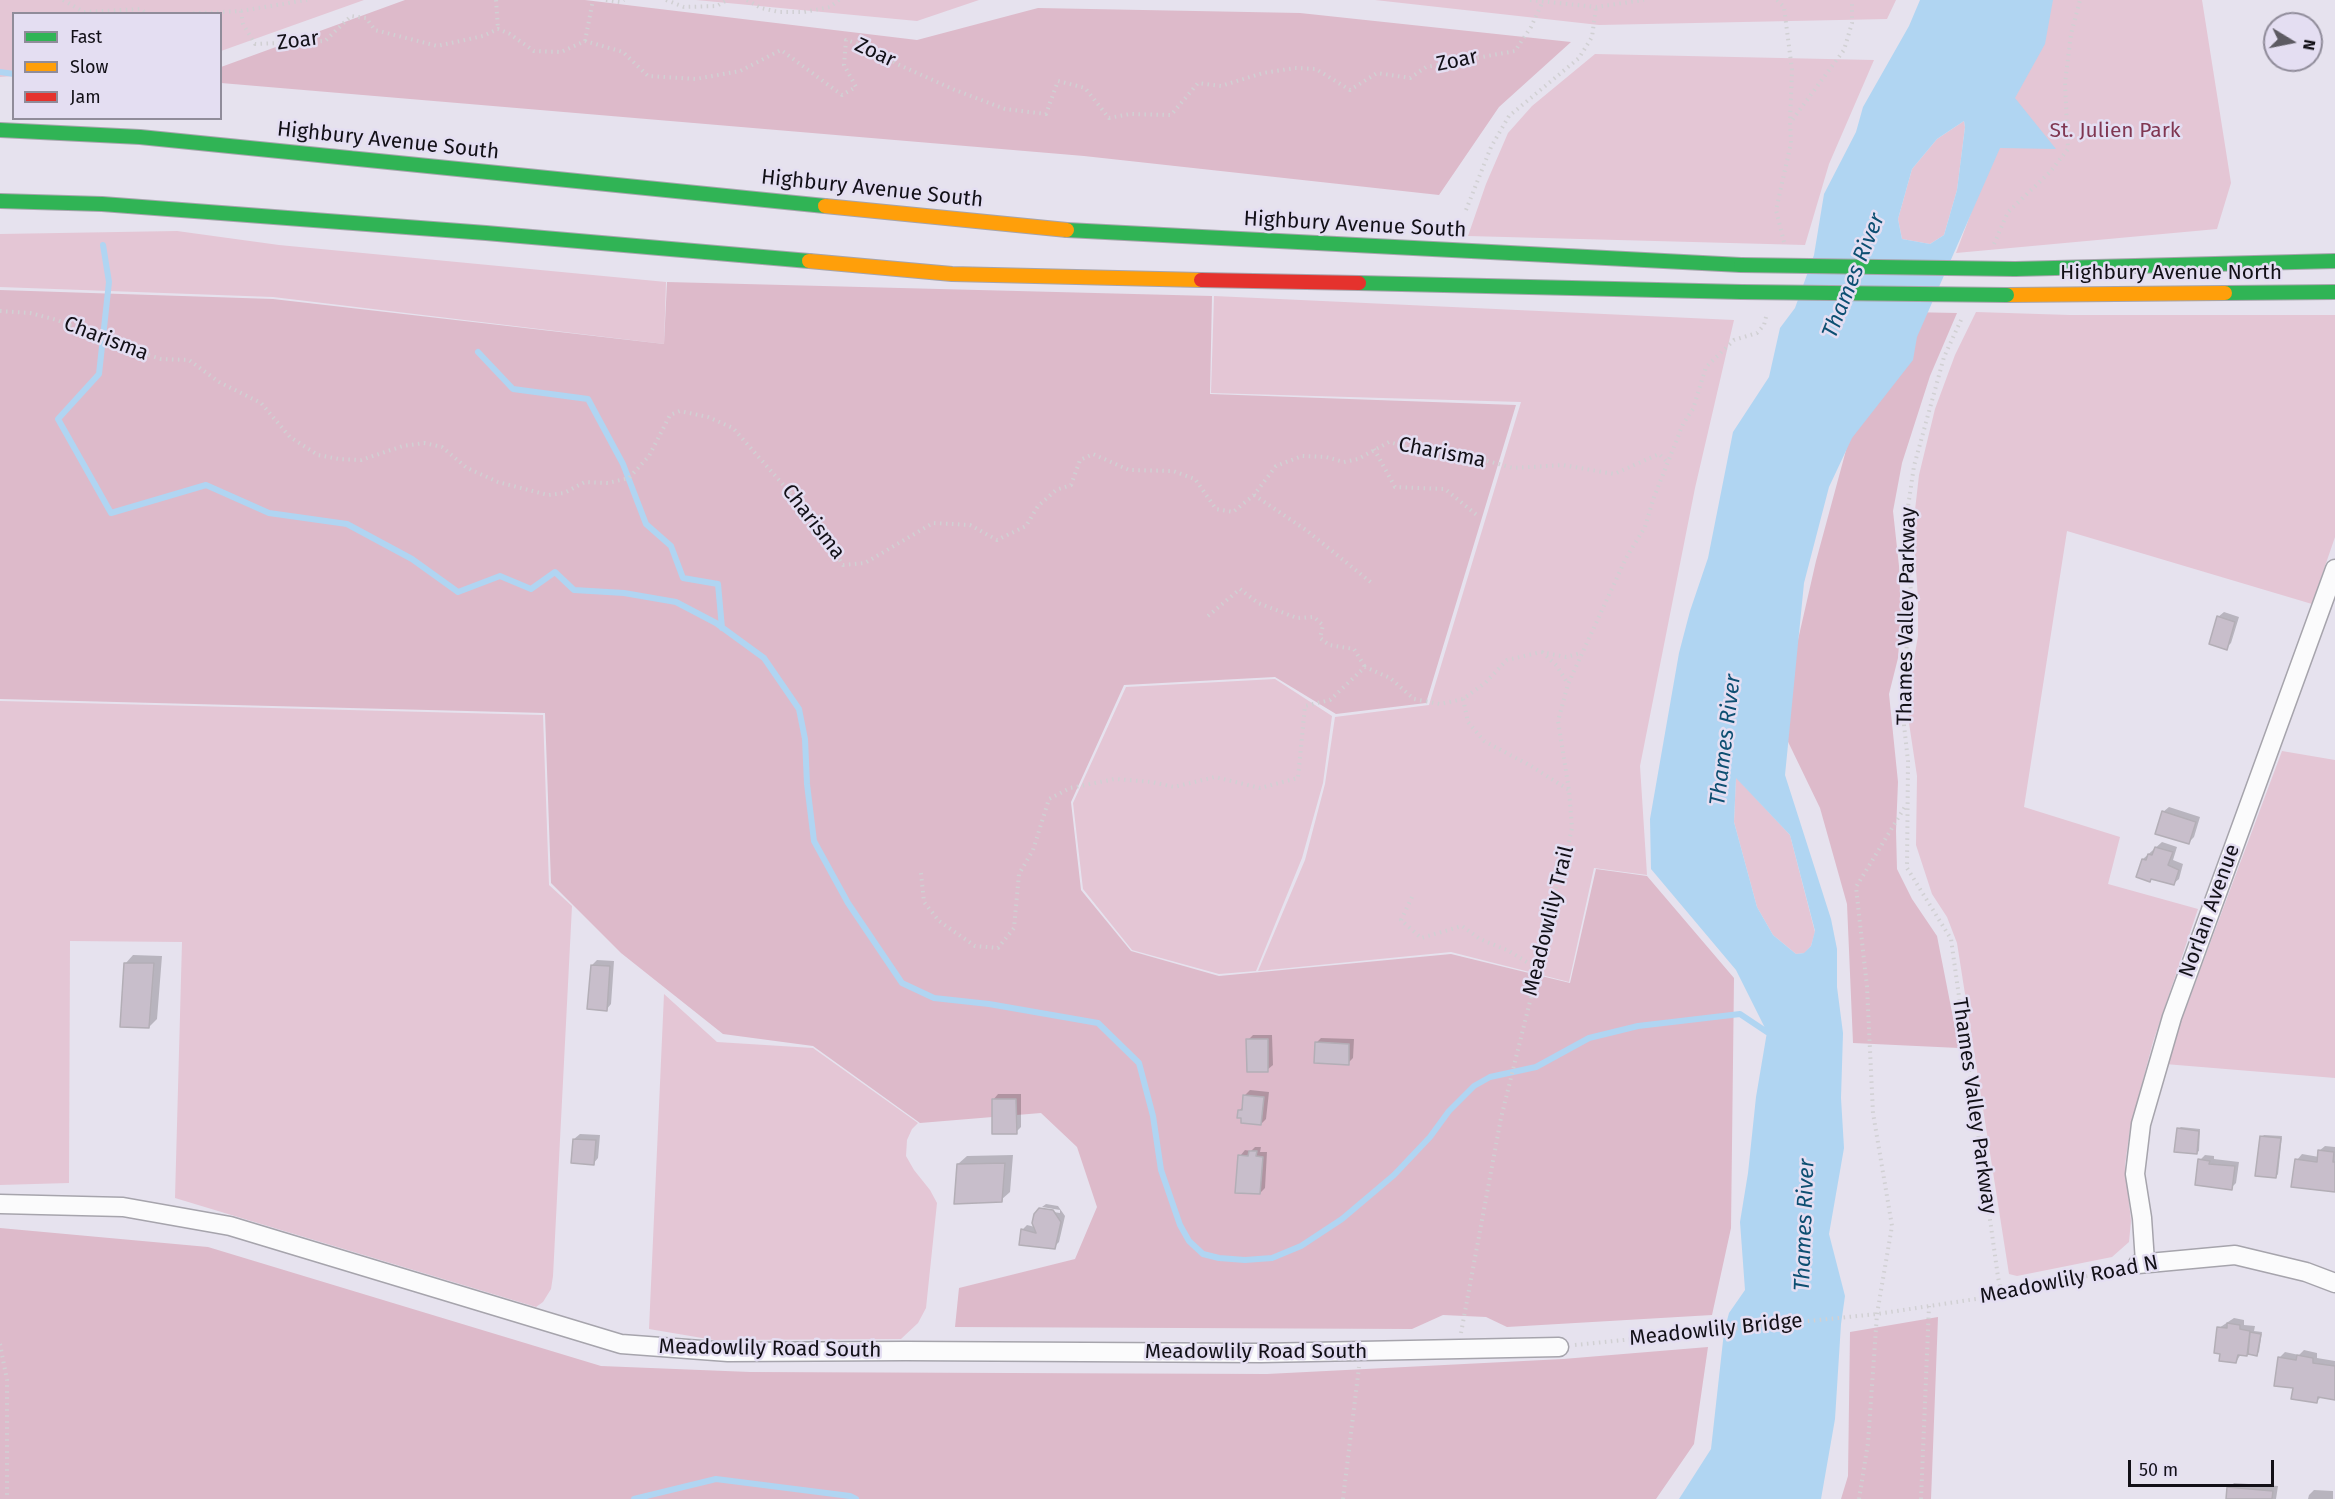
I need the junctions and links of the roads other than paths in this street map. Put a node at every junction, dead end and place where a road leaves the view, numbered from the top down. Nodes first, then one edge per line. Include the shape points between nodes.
1 (0, 130) edge
2 (0, 201) edge
3 (2335, 261) edge
4 (2015, 269) joint
5 (2335, 292) edge
6 (2335, 569) edge
7 (0, 1204) edge
8 (2142, 1263) joint
9 (2335, 1283) edge
10 (1559, 1347) road end

1 - 4 highway, Highbury Avenue South, bridge via 140,137 1097,233 1741,266
2 - 5 highway, Highbury Avenue North, bridge via 102,204 463,231 952,274 1743,292
3 - 4 highway, Highbury Avenue North
6 - 8 street, Norlan Avenue via 2172,1017 2141,1124 2134,1174 2142,1218
7 - 10 street, Meadowlily Road South via 123,1207 230,1226 621,1344 728,1352 1361,1352
8 - 9 street, Meadowlily Road N via 2235,1255

